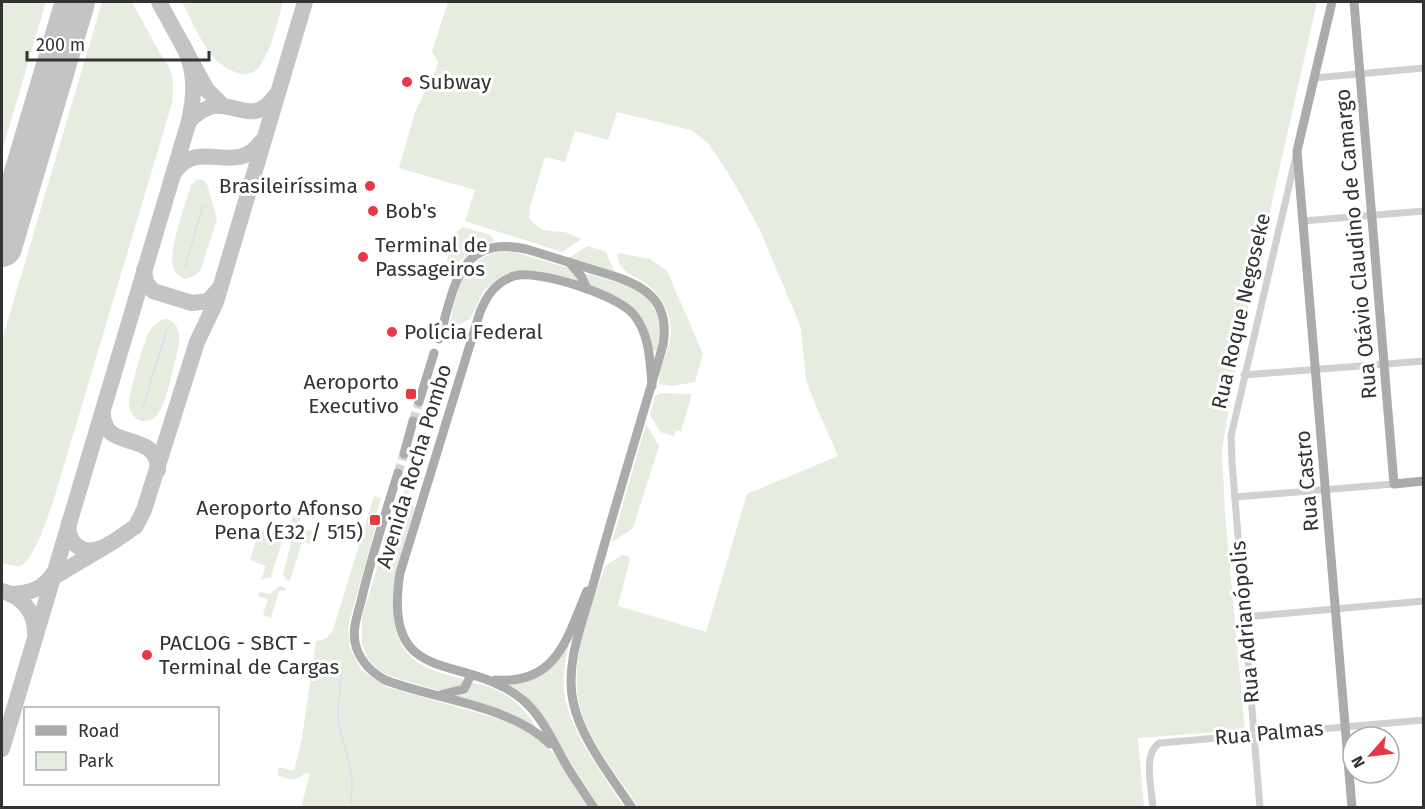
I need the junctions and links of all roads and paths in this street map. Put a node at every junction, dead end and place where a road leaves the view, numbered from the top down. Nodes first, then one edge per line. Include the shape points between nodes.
1 (1332, 2) edge
2 (1354, 2) edge
3 (1424, 68) edge
4 (1360, 74) junction
5 (1314, 78) junction
6 (1297, 151) junction
7 (1300, 192) junction
8 (1287, 195) junction
9 (1424, 211) edge
10 (1371, 215) junction
11 (1303, 221) junction
12 (569, 262) junction
13 (587, 290) junction
14 (439, 339) dead end
15 (434, 353) dead end
16 (1424, 361) edge
17 (1384, 364) junction
18 (1316, 370) junction
19 (1244, 375) junction
20 (652, 386) junction
21 (419, 402) tunnel mouth
22 (413, 421) tunnel mouth
23 (1231, 436) joint
24 (404, 454) tunnel mouth
25 (398, 473) tunnel mouth
26 (1424, 481) edge
27 (1394, 484) junction
28 (1326, 490) junction
29 (1234, 497) junction
30 (602, 555) junction
31 (1424, 601) edge
32 (1336, 609) junction
33 (1245, 617) junction
34 (471, 675) junction
35 (486, 680) junction
36 (435, 696) junction
37 (1424, 720) edge
38 (1346, 725) edge
39 (1368, 725) edge
40 (1341, 727) edge
41 (1254, 735) junction
42 (565, 763) junction
43 (1350, 785) edge
44 (594, 807) edge
45 (632, 807) edge
46 (1153, 807) edge
47 (1260, 807) edge
48 (1352, 807) edge

1 - 5 main road, Rua Roque Negoseke
2 - 4 main road, Rua Otávio Claudino de Camargo
3 - 4 street
4 - 5 street
4 - 10 main road, Rua Otávio Claudino de Camargo
5 - 6 main road, Rua Roque Negoseke
6 - 7 main road, Rua Castro
6 - 8 street, Rua Roque Negoseke
7 - 8 street, Rua Roque Negoseke
7 - 11 main road, Rua Castro
8 - 19 street, Rua Roque Negoseke
9 - 10 street
10 - 11 street
10 - 17 main road, Rua Otávio Claudino de Camargo
11 - 18 main road, Rua Castro
12 - 13 main road
12 - 14 main road, Avenida Rocha Pombo via 510,246 480,253 463,267 457,278
12 - 20 main road, Avenida Rocha Pombo via 635,283 658,304 665,334
13 - 20 main road, Avenida Rocha Pombo via 620,302 637,318 647,342
13 - 34 main road, Avenida Rocha Pombo via 523,274 502,282 489,294 476,323 400,573 398,616 411,648 432,664
15 - 21 main road, Avenida Rocha Pombo
16 - 17 street
17 - 18 street
17 - 27 main road, Rua Otávio Claudino de Camargo
18 - 19 street
18 - 28 main road, Rua Castro
19 - 23 street, Rua Roque Negoseke
20 - 30 main road, Avenida Rocha Pombo
22 - 24 main road, Avenida Rocha Pombo
23 - 29 street, Rua Adrianópolis
25 - 36 main road, Avenida Rocha Pombo via 356,622 355,642 363,660 377,675
26 - 27 main road
27 - 28 street
28 - 29 street
28 - 32 main road, Rua Castro
29 - 33 street, Rua Adrianópolis
30 - 35 main road via 557,657 525,679
30 - 45 main road, Avenida Rocha Pombo via 574,654 571,687 583,730
31 - 32 street
32 - 33 street
32 - 38 main road, Rua Castro
33 - 41 street, Rua Adrianópolis
34 - 35 main road, Avenida Rocha Pombo
34 - 36 main road via 460,692
35 - 42 main road, Avenida Rocha Pombo via 525,702
36 - 42 main road, Avenida Rocha Pombo via 519,722 540,734
37 - 39 street, Rua Palmas
40 - 41 street, Rua Palmas
41 - 46 street, Rua Palmas via 1165,742 1153,748 1149,762
41 - 47 street, Rua Adrianópolis
42 - 44 main road, Avenida Rocha Pombo
43 - 48 main road, Rua Castro

